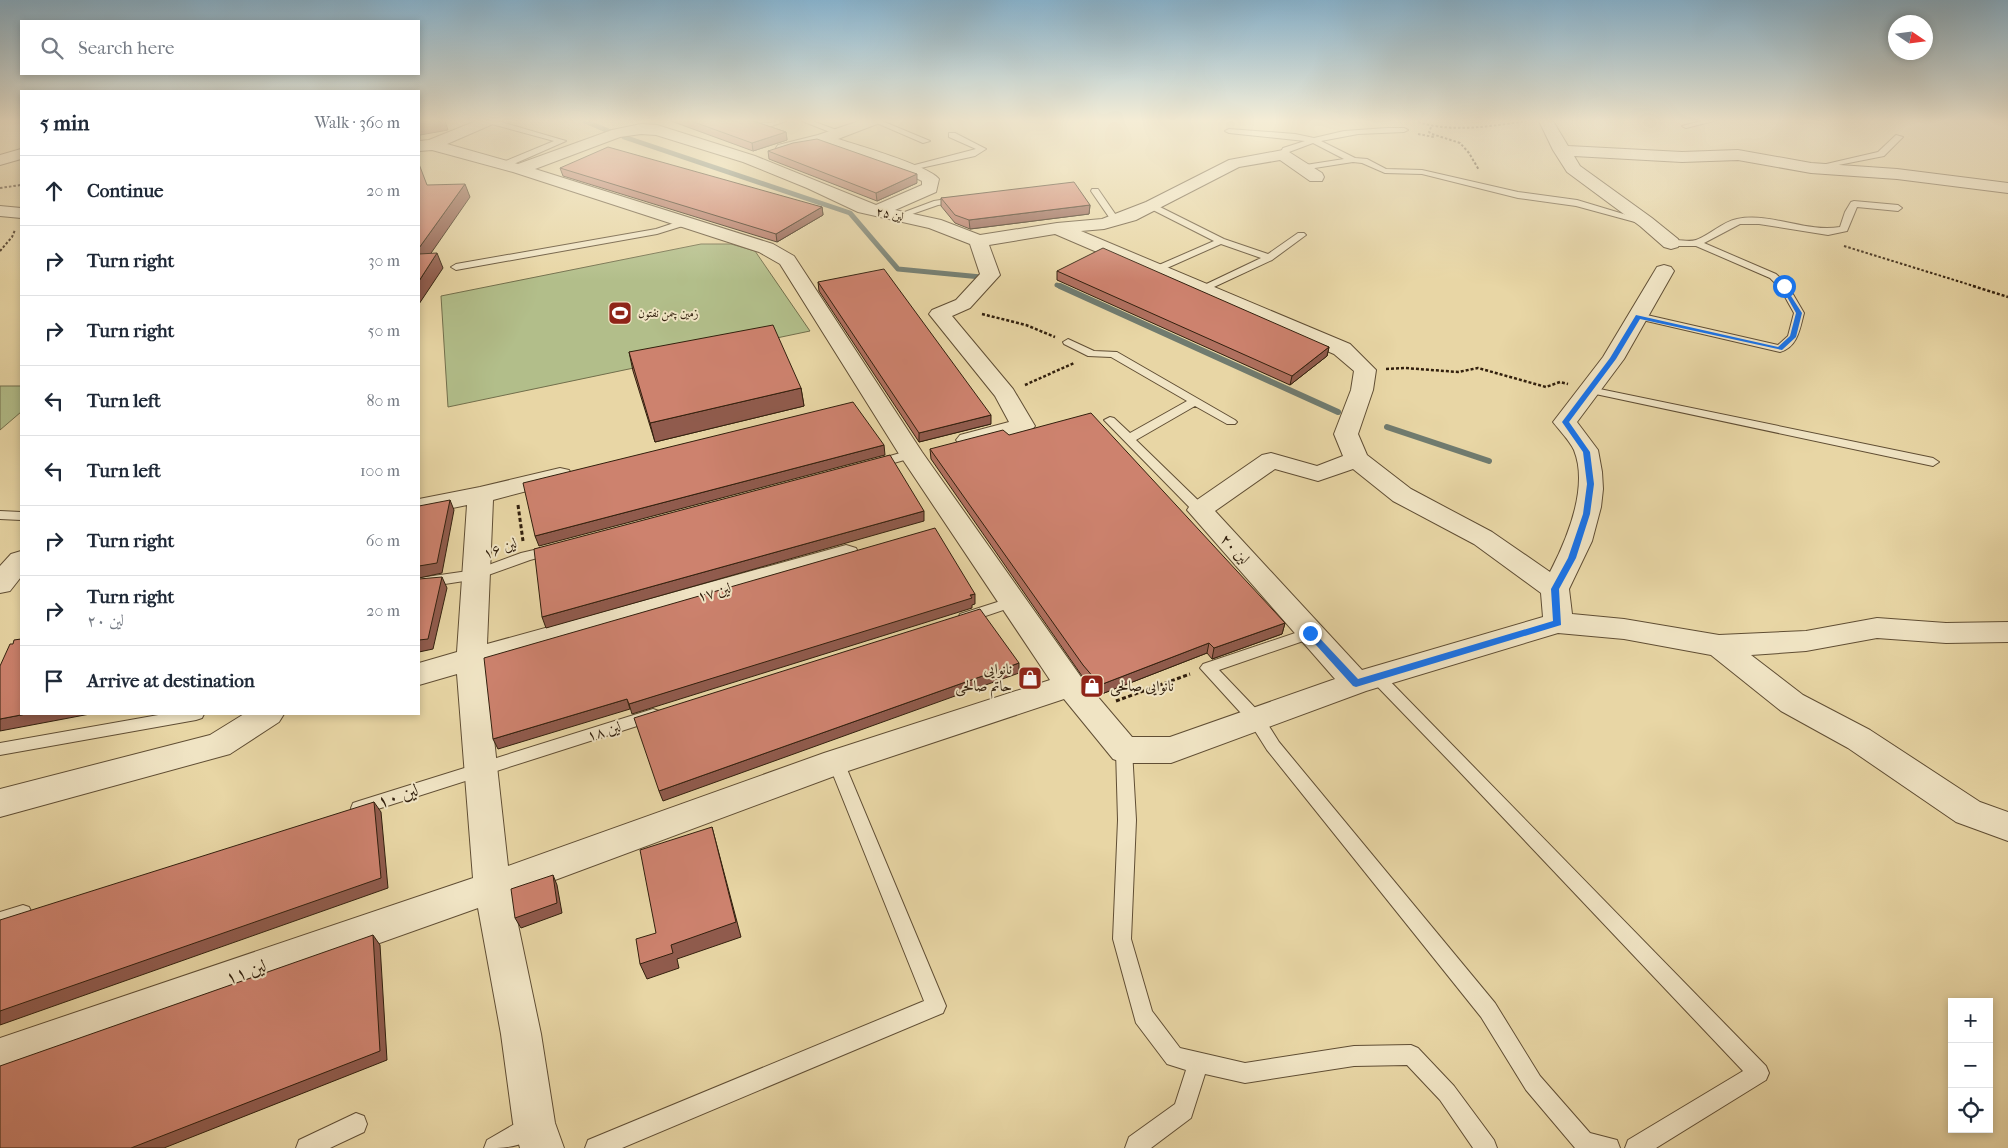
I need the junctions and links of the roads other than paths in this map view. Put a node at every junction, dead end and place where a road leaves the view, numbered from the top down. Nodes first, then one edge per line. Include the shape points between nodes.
1 (535, 175) edge
2 (789, 175) edge
3 (922, 175) edge
4 (1212, 175) edge
5 (1433, 175) edge
6 (1581, 175) edge
7 (1902, 175) edge
8 (2007, 186) edge
9 (1095, 191) dead end
10 (966, 199) edge
11 (1152, 206) junction
12 (1898, 208) dead end
13 (0, 211) edge
14 (878, 211) junction
15 (898, 216) junction
16 (19, 218) edge
17 (1116, 221) junction
18 (686, 222) junction
19 (1646, 222) junction
20 (1057, 228) junction
21 (1300, 235) dead end
22 (978, 241) junction
23 (1221, 241) junction
24 (1670, 243) joint
25 (1697, 243) junction
26 (1269, 258) junction
27 (456, 267) dead end
28 (1155, 270) junction
29 (1664, 271) dead end
30 (1201, 290) junction
31 (1638, 316) junction
32 (1068, 342) road end
33 (1590, 390) junction
34 (1195, 401) junction
35 (1110, 420) dead end
36 (1231, 422) dead end
37 (1130, 439) junction
38 (930, 450) junction
39 (1356, 459) junction
40 (1933, 462) dead end
41 (863, 467) edge
42 (583, 469) edge
43 (480, 495) junction
44 (420, 507) edge
45 (1200, 510) junction
46 (0, 516) edge
47 (20, 516) edge
48 (958, 522) junction
49 (929, 530) edge
50 (564, 546) edge
51 (872, 547) edge
52 (20, 561) edge
53 (478, 574) junction
54 (420, 583) edge
55 (0, 584) edge
56 (1555, 589) junction
57 (1013, 602) junction
58 (946, 623) edge
59 (1558, 623) junction
60 (2008, 632) edge
61 (1310, 633) junction
62 (1719, 646) junction
63 (471, 661) junction
64 (420, 674) edge
65 (1366, 680) junction
66 (1070, 685) junction
67 (671, 710) edge
68 (190, 715) edge
69 (266, 715) edge
70 (1256, 719) junction
71 (0, 749) edge
72 (1124, 750) junction
73 (836, 762) junction
74 (481, 769) junction
75 (0, 803) edge
76 (339, 814) edge
77 (2008, 827) edge
78 (492, 887) junction
79 (36, 910) edge
80 (0, 920) edge
81 (0, 1058) edge
82 (1198, 1062) junction
83 (356, 1124) dead end
84 (538, 1136) edge
85 (307, 1148) edge
86 (495, 1148) edge
87 (596, 1148) edge
88 (1136, 1148) edge
89 (1486, 1148) edge
90 (1610, 1148) edge
91 (1636, 1148) edge

1 - 18 street
2 - 14 street, لین ۲۵ via 864,208
3 - 14 street via 931,179 930,188
4 - 11 street
5 - 19 lane via 1518,195 1576,203
6 - 19 street
7 - 8 street
9 - 17 lane
10 - 15 lane via 937,203
11 - 17 street
11 - 23 lane
12 - 25 lane via 1854,204 1844,229 1828,232 1759,221 1738,221
13 - 16 street
14 - 15 street, لین ۲۵
15 - 22 street, لین ۲۵ via 936,224
17 - 20 street
18 - 27 lane via 657,231
18 - 38 street via 766,248 787,260 865,401
19 - 24 street
20 - 22 street
20 - 28 street
21 - 26 lane
22 - 38 street via 990,275 962,304 939,314 1005,394 1023,426
23 - 26 lane
23 - 28 lane
24 - 25 lane
25 - 31 lane via 1773,276 1784,286 1799,313 1793,337 1780,349
26 - 30 lane
28 - 30 street
29 - 31 street
30 - 39 street via 1342,349 1365,370 1362,390 1346,434
31 - 33 street
32 - 34 lane via 1092,354 1113,354
33 - 40 lane
33 - 56 street via 1566,422 1586,452 1590,484 1587,514 1572,558
34 - 36 lane
34 - 37 lane
35 - 37 lane, لین ۲۰
37 - 45 lane, لین ۲۰
38 - 41 lane
38 - 48 street
39 - 45 street via 1318,474 1271,460
39 - 56 street via 1402,495 1483,538
42 - 43 street
43 - 44 street
43 - 53 street
45 - 61 street, لین ۲۰
46 - 47 lane
48 - 49 street
48 - 57 street
50 - 53 lane, لین ۱۶
51 - 63 street, لین ۱۷
52 - 55 street
53 - 54 lane, لین ۱۶
53 - 63 street
56 - 59 street
57 - 58 lane
57 - 66 street
59 - 62 street via 1624,629
59 - 65 street
60 - 62 street via 1946,633 1877,628 1806,641
61 - 65 street, لین ۲۰
61 - 70 lane via 1208,668
62 - 77 street via 1792,703 1859,739 1968,812
63 - 64 street, لین ۱۷
63 - 74 street
65 - 70 street
65 - 91 lane via 1470,771 1759,1073
66 - 72 street
66 - 73 street, لین ۱۱
67 - 74 lane, لین ۱۸
68 - 71 lane
69 - 75 street via 219,745
70 - 72 street via 1171,750
70 - 90 lane via 1272,746 1488,1010 1533,1083 1584,1142
72 - 82 lane via 1127,820 1122,939 1143,1016 1174,1057
73 - 78 street, لین ۱۱
73 - 87 lane via 936,1006
74 - 76 lane, لین ۱۰
74 - 78 street
78 - 81 street, لین ۱۱
78 - 84 street
79 - 80 lane
82 - 88 lane via 1184,1111
82 - 89 lane via 1245,1073 1354,1056 1411,1055 1448,1093
83 - 85 lane
84 - 86 lane

